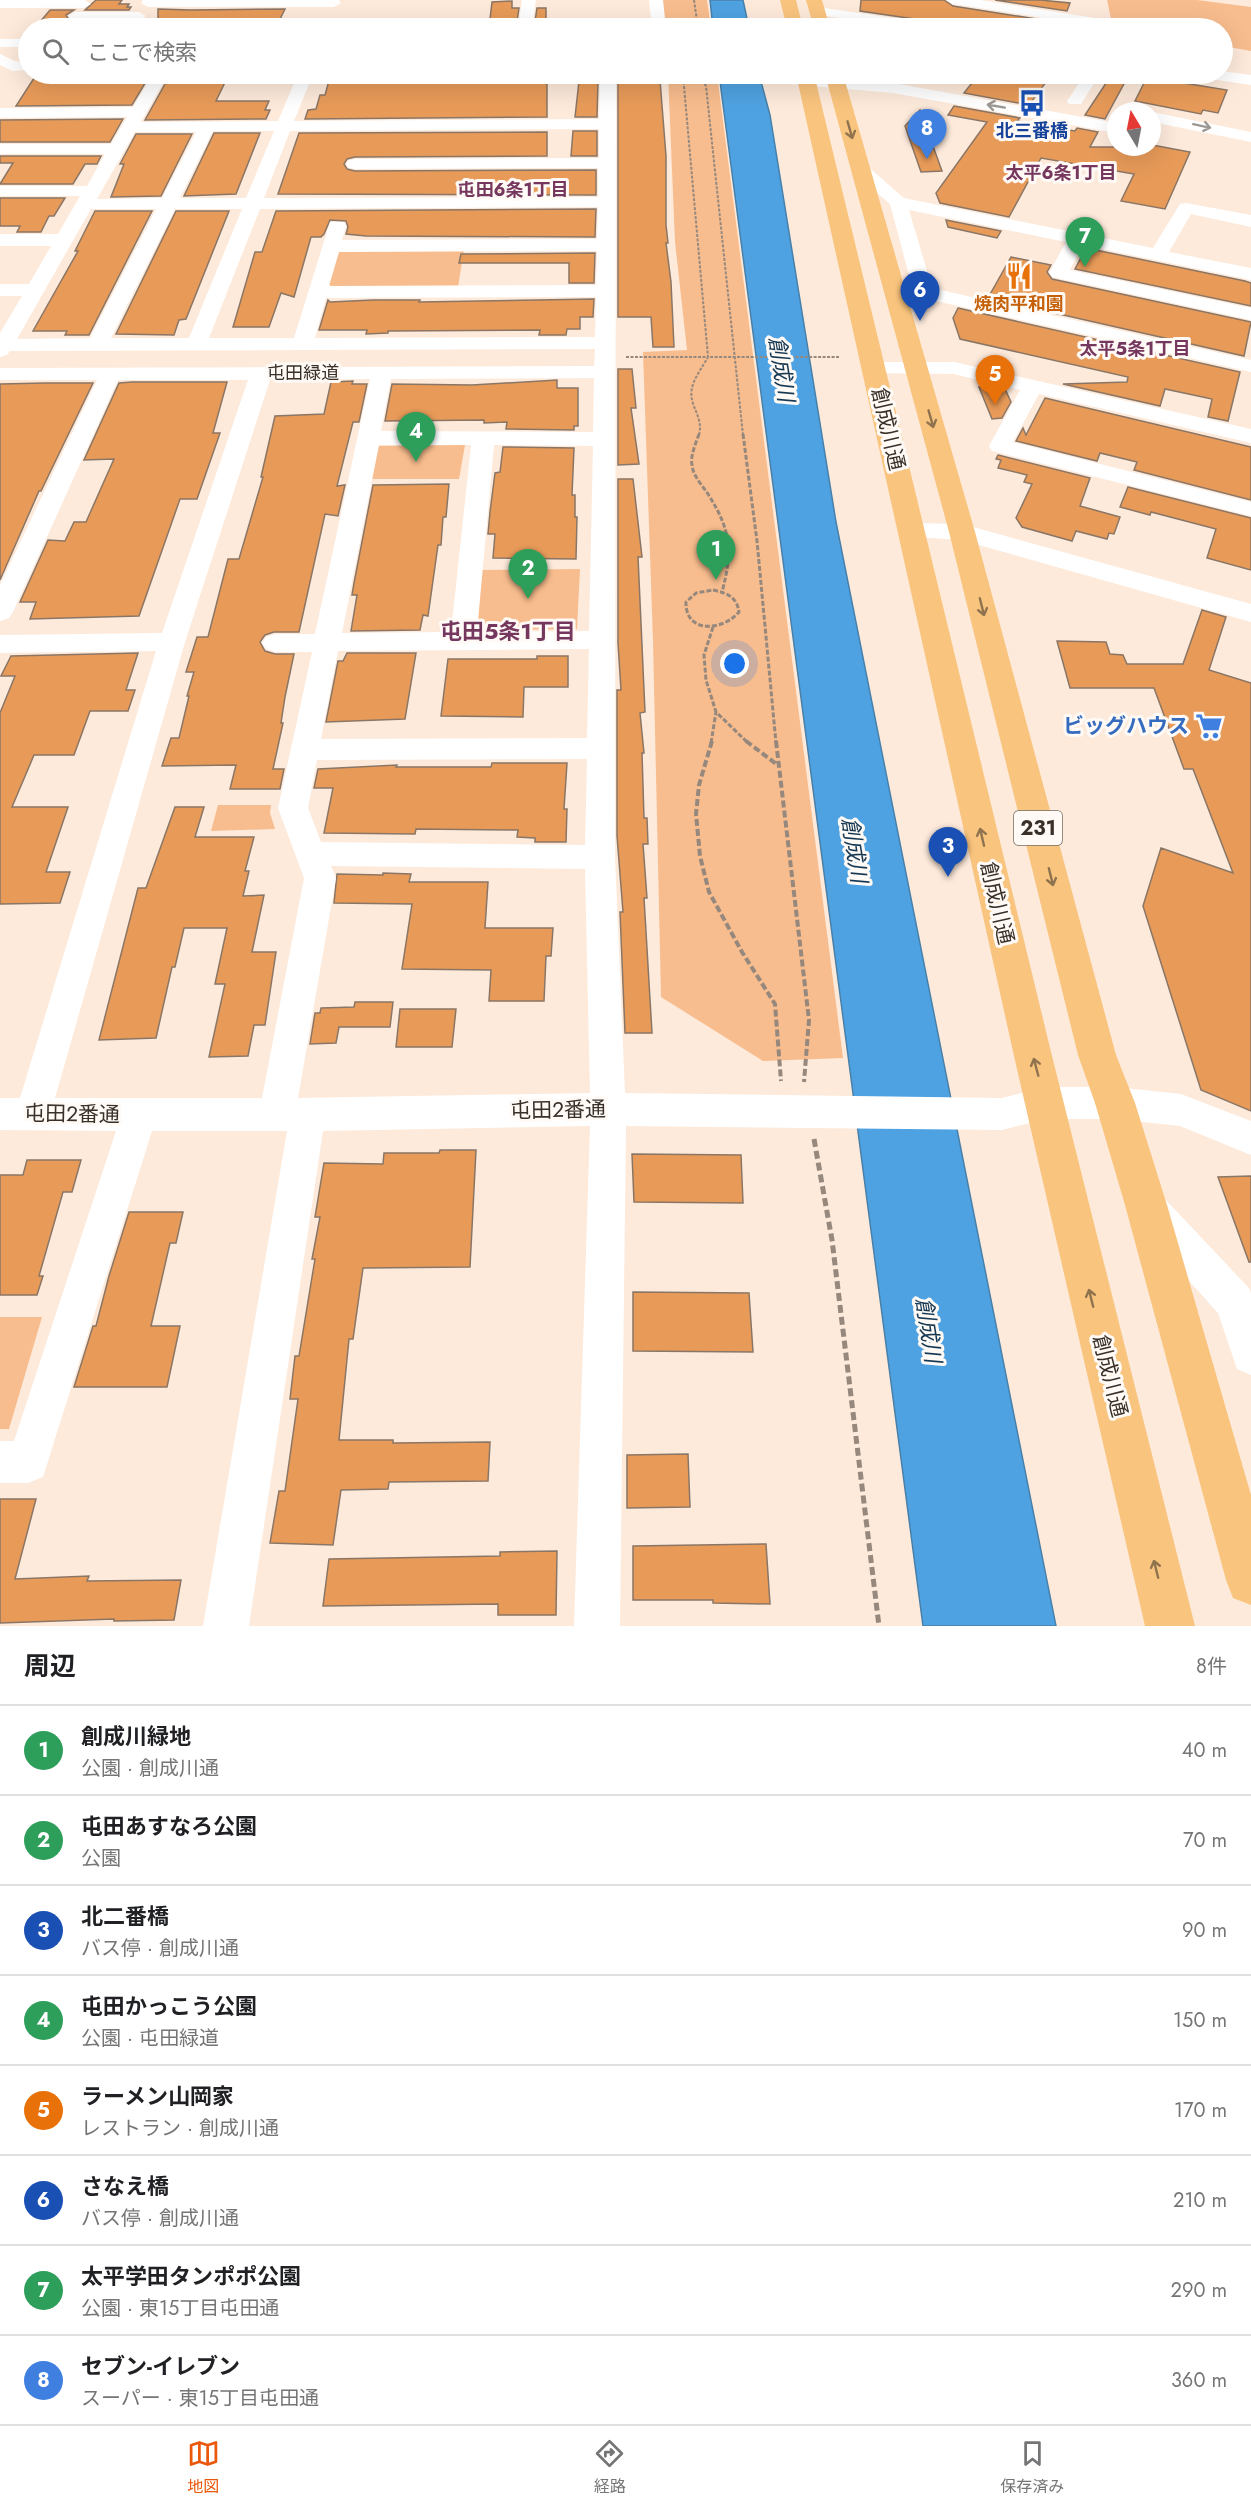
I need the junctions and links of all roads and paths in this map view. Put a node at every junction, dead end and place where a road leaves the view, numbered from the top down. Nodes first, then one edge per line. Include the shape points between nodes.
1 (529, 0) edge
2 (657, 0) edge
3 (694, 0) edge
4 (788, 0) edge
5 (944, 0) edge
6 (953, 0) edge
7 (85, 2) edge
8 (148, 2) edge
9 (334, 2) edge
10 (0, 4) edge
11 (816, 5) edge
12 (835, 6) edge
13 (73, 18) edge
14 (138, 18) edge
15 (328, 18) edge
16 (526, 18) edge
17 (658, 18) edge
18 (697, 18) edge
19 (792, 18) edge
20 (888, 18) edge
21 (933, 18) edge
22 (1081, 18) edge
23 (0, 43) edge
24 (18, 43) edge
25 (18, 49) edge
26 (0, 50) edge
27 (0, 58) edge
28 (18, 59) edge
29 (18, 66) edge
30 (1233, 77) edge
31 (1251, 80) edge
32 (154, 84) edge
33 (301, 84) edge
34 (608, 84) edge
35 (684, 84) edge
36 (704, 84) edge
37 (822, 84) edge
38 (824, 84) edge
39 (866, 84) edge
40 (1082, 84) edge
41 (1056, 99) dead end
42 (1075, 101) junction
43 (1094, 105) dead end
44 (0, 113) edge
45 (1161, 119) edge
46 (134, 120) junction
47 (608, 124) junction
48 (367, 125) junction
49 (207, 126) junction
50 (282, 126) junction
51 (1107, 126) edge
52 (1251, 137) edge
53 (1192, 142) dead end
54 (0, 149) edge
55 (117, 149) junction
56 (1251, 153) edge
57 (607, 163) junction
58 (355, 164) junction
59 (861, 170) junction
60 (0, 191) edge
61 (89, 198) junction
62 (607, 202) junction
63 (898, 202) junction
64 (252, 203) junction
65 (344, 203) junction
66 (168, 204) junction
67 (1251, 221) edge
68 (1077, 238) junction
69 (0, 240) edge
70 (64, 240) junction
71 (606, 245) junction
72 (332, 246) junction
73 (1158, 255) junction
74 (1251, 274) edge
75 (0, 290) edge
76 (36, 290) junction
77 (606, 291) junction
78 (318, 292) junction
79 (912, 300) junction
80 (1251, 314) edge
81 (197, 343) junction
82 (303, 343) junction
83 (98, 344) junction
84 (1, 349) edge
85 (708, 357) junction
86 (734, 357) junction
87 (839, 357) dead end
88 (609, 358) junction
89 (1251, 366) edge
90 (874, 368) junction
91 (916, 368) junction
92 (111, 373) junction
93 (261, 373) junction
94 (382, 373) junction
95 (0, 374) edge
96 (1033, 385) junction
97 (1251, 436) edge
98 (369, 438) junction
99 (483, 438) junction
100 (605, 439) junction
101 (1251, 509) edge
102 (912, 531) junction
103 (962, 532) junction
104 (722, 592) junction
105 (0, 612) edge
106 (1251, 613) edge
107 (713, 627) junction
108 (602, 640) junction
109 (172, 642) junction
110 (464, 642) junction
111 (275, 643) dead end
112 (327, 643) junction
113 (0, 644) edge
114 (716, 712) junction
115 (602, 748) junction
116 (306, 750) junction
117 (779, 766) junction
118 (312, 854) junction
119 (600, 857) junction
120 (781, 1081) dead end
121 (1045, 1103) junction
122 (1115, 1103) junction
123 (608, 1109) junction
124 (809, 1110) junction
125 (17, 1114) edge
126 (139, 1115) junction
127 (293, 1115) junction
128 (1251, 1138) edge
129 (1146, 1205) junction
130 (1251, 1355) edge
131 (0, 1462) edge
132 (1251, 1580) edge
133 (226, 1626) edge
134 (597, 1626) edge
135 (879, 1626) edge
136 (1170, 1626) edge

1 - 16 street
2 - 17 street
3 - 18 path
4 - 19 highway
5 - 21 street
6 - 22 street
7 - 10 street
7 - 13 street
8 - 9 street
8 - 14 street
9 - 15 street
11 - 12 street
12 - 20 street
23 - 24 street
25 - 26 street
27 - 28 street
27 - 29 street
30 - 31 street
32 - 46 street
33 - 50 street
34 - 47 street
35 - 85 path
36 - 86 path
37 - 90 highway, 創成川通 / 231
38 -> 59 highway, 創成川通 / 231
51 -> 39 street
40 - 42 street
41 - 42 street
42 - 43 street
44 - 46 street
45 -> 52 street
46 - 49 street
46 - 55 street
47 - 48 street
47 - 57 street
48 - 50 street
48 - 58 street
49 - 50 street
49 - 66 street
50 - 64 street
53 - 56 street
54 - 55 street
55 - 61 street
57 - 58 street
57 - 62 street
58 - 65 street
59 - 63 street
59 - 79 highway, 創成川通 / 231
60 - 61 street
61 - 66 street
61 - 70 street
62 - 65 street
62 - 71 street
63 - 68 street
63 - 79 street
64 - 65 street
64 - 66 street
64 - 81 street
65 - 72 street
66 - 83 street
67 - 73 street via 1186,208
68 - 73 street
68 - 80 street via 1059,273
69 - 70 street
70 - 76 street
71 - 72 street
71 - 77 street
72 - 78 street
73 - 74 street
75 - 76 street
76 - 84 street
77 - 78 street
77 - 88 street
78 - 82 street
79 - 89 street
79 - 91 highway, 創成川通 / 231
81 - 82 street
81 - 83 street
82 - 88 street
83 - 84 street
85 - 86 path
85 - 88 path
85 - 104 path via 692,387 692,399 702,424 691,462 693,472 727,527 730,555
86 - 87 path
86 - 117 path
88 - 94 street, 屯田緑道
88 - 100 street
90 - 91 street
90 - 102 highway, 創成川通 / 231
91 - 96 street via 954,368
91 -> 103 highway, 創成川通 / 231
92 - 93 street, 屯田緑道
92 - 95 street, 屯田緑道
92 - 105 street
93 - 94 street, 屯田緑道
93 - 109 street
94 - 98 street
96 - 97 street
96 - 101 street via 1000,446
98 - 99 street
98 - 112 street
99 - 100 street
99 - 110 street
100 - 108 street
102 - 103 street
121 -> 102 highway, 創成川通 / 231
103 - 106 street
103 -> 122 highway, 創成川通 / 231 via 1097,1055
104 - 107 path via 736,600 739,612 730,623
104 - 107 path via 696,593 686,602 690,619
107 - 114 path via 704,655 706,680
108 - 110 street
108 - 115 street
109 - 113 street
109 - 125 street
110 - 112 street
111 - 112 street
112 - 116 street
114 - 117 path via 751,746
114 - 120 path via 699,785 696,814 700,856 708,892 775,1004
115 - 116 street
115 - 119 street
116 - 118 street via 293,808
117 - 124 path via 808,1020
118 - 119 street
118 - 127 street via 320,878
119 - 123 street
121 - 122 street, 屯田2番通
121 - 124 street, 屯田2番通 via 1002,1114
136 -> 121 highway, 創成川通 / 231
122 - 128 street, 屯田2番通 via 1181,1110
122 - 129 highway, 創成川通 / 231
123 - 124 street, 屯田2番通
123 - 127 street, 屯田2番通
123 - 134 street
124 - 135 path via 832,1240
125 - 126 street, 屯田2番通
126 - 127 street, 屯田2番通
126 - 131 street via 28,1462
127 - 133 street
129 - 130 street via 1235,1302
129 - 132 highway, 創成川通 / 231

